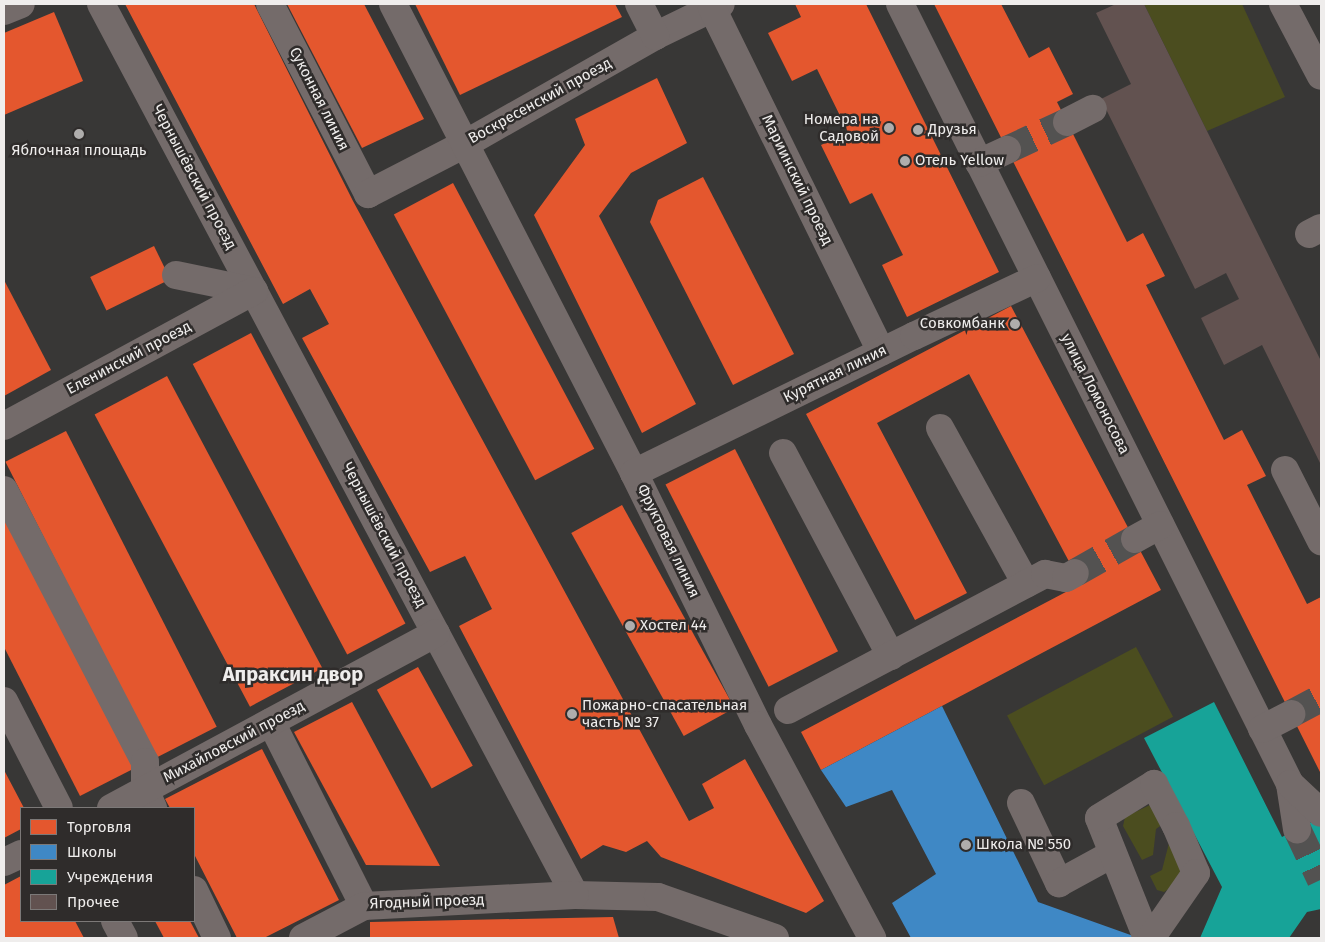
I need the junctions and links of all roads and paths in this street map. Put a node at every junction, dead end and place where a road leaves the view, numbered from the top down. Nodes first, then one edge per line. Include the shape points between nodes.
1 (21, 4) edge
2 (101, 4) edge
3 (270, 4) edge
4 (393, 4) edge
5 (639, 4) edge
6 (900, 4) edge
7 (1283, 4) edge
8 (716, 6) edge
9 (4, 10) edge
10 (655, 36) junction
11 (1321, 76) edge
12 (1093, 108) dead end
13 (1067, 122) tunnel mouth
14 (465, 144) junction
15 (1007, 150) tunnel mouth
16 (979, 163) junction
17 (368, 194) joint
18 (176, 275) dead end
19 (1037, 278) junction
20 (254, 291) junction
21 (881, 352) junction
22 (4, 426) edge
23 (940, 428) dead end
24 (783, 453) dead end
25 (1285, 470) dead end
26 (634, 473) junction
27 (4, 490) edge
28 (1160, 525) junction
29 (1135, 539) tunnel mouth
30 (1321, 541) edge
31 (1075, 573) tunnel mouth
32 (1026, 584) junction
33 (436, 633) junction
34 (891, 656) junction
35 (4, 701) edge
36 (788, 710) dead end
37 (1291, 714) tunnel mouth
38 (271, 722) junction
39 (1262, 729) junction
40 (1290, 784) junction
41 (149, 799) edge
42 (1021, 803) dead end
43 (58, 807) edge
44 (115, 807) edge
45 (1321, 813) tunnel mouth
46 (1297, 829) tunnel mouth
47 (20, 854) edge
48 (1112, 854) junction
49 (4, 862) edge
50 (195, 892) edge
51 (575, 895) junction
52 (364, 906) junction
53 (116, 922) edge
54 (764, 937) edge
55 (124, 938) edge
56 (217, 938) edge
57 (303, 938) edge
58 (872, 938) edge
59 (1149, 938) edge

1 - 9 street
2 - 20 street, Чернышёвский проезд
3 - 17 street, Суконная линия
4 - 14 street, Фруктовая линия
5 - 10 street
6 - 16 street, улица Ломоносова
7 - 11 street
8 - 10 street, Воскресенский проезд
8 - 21 street, Мариинский проезд
10 - 14 street, Воскресенский проезд
12 - 13 street
14 - 17 street, Воскресенский проезд
14 - 26 street, Фруктовая линия
15 - 16 street
16 - 19 street, улица Ломоносова
18 - 20 street
19 - 21 street, Курятная линия
19 - 28 street, улица Ломоносова
20 - 22 street, Еленинский проезд
20 - 33 street, Чернышёвский проезд
21 - 26 street, Курятная линия
23 - 32 street
24 - 34 street
25 - 30 street
26 - 58 street, Фруктовая линия via 758,725
27 - 41 street via 145,762
28 - 29 street
28 - 39 street, улица Ломоносова
31 - 32 street via 1066,578 1045,574
32 - 34 street
33 - 38 street, Михайловский проезд
33 - 51 street, Чернышёвский проезд
34 - 36 street
35 - 43 street
37 - 39 street
38 - 41 street, Михайловский проезд
38 - 52 street, Ягодный проезд
39 - 40 street, улица Ломоносова
40 - 45 street, улица Ломоносова
40 - 46 street, улица Ломоносова
41 - 44 street, Михайловский проезд
42 - 48 street via 1059,883
47 - 49 street
48 - 59 street
48 - 59 street via 1099,818 1154,784 1196,873
50 - 56 street
51 - 52 street, Ягодный проезд
51 - 54 street via 658,897
52 - 57 street
53 - 55 street

